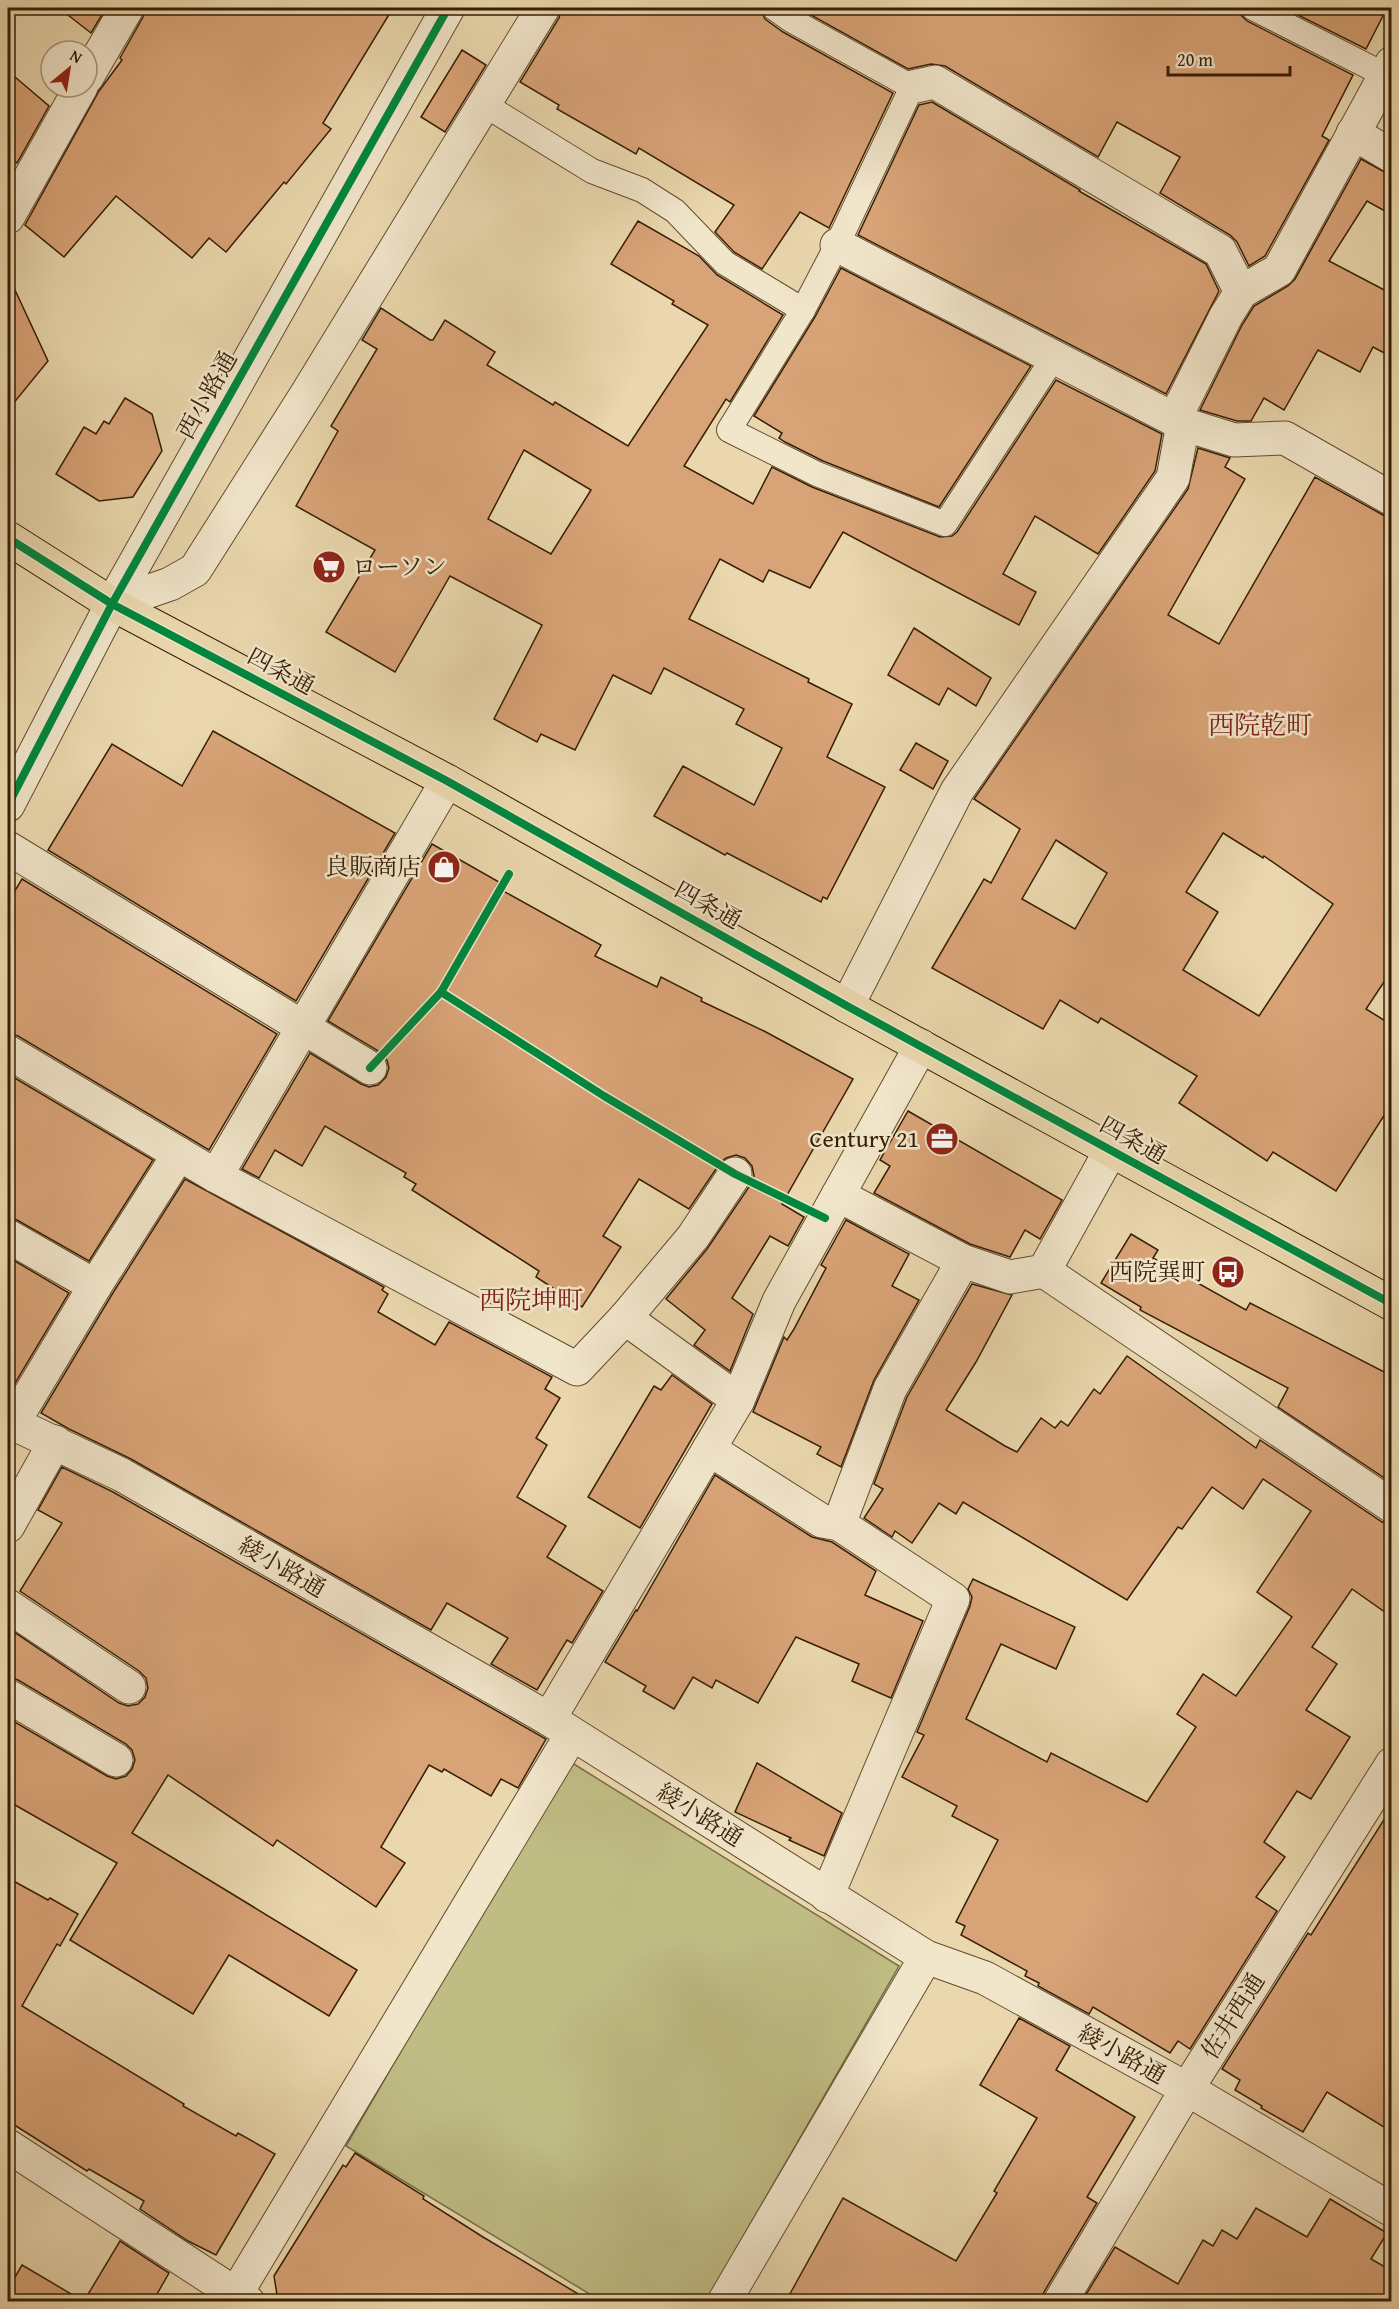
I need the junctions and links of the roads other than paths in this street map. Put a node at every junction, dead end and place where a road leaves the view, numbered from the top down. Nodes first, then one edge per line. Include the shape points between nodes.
1 (127, 8) edge
2 (448, 8) edge
3 (543, 8) edge
4 (774, 8) edge
5 (1253, 8) edge
6 (99, 56) edge
7 (1388, 69) edge
8 (912, 87) junction
9 (74, 99) edge
10 (484, 105) junction
11 (1353, 133) junction
12 (1392, 156) edge
13 (8, 217) edge
14 (837, 245) junction
15 (1242, 292) junction
16 (803, 310) junction
17 (1054, 357) junction
18 (1183, 424) junction
19 (1392, 499) edge
20 (8, 538) edge
21 (112, 604) junction
22 (447, 781) junction
23 (8, 805) edge
24 (8, 848) edge
25 (847, 1006) junction
26 (301, 1027) junction
27 (921, 1046) junction
28 (8, 1052) edge
29 (370, 1068) dead end
30 (1111, 1150) junction
31 (179, 1154) junction
32 (735, 1174) dead end
33 (216, 1176) junction
34 (838, 1195) junction
35 (8, 1236) edge
36 (963, 1261) junction
37 (1044, 1271) junction
38 (95, 1286) junction
39 (1392, 1304) edge
40 (625, 1318) junction
41 (738, 1400) junction
42 (10, 1422) edge
43 (55, 1442) junction
44 (709, 1449) junction
45 (1392, 1506) edge
46 (839, 1524) junction
47 (8, 1526) edge
48 (8, 1606) edge
49 (129, 1687) dead end
50 (8, 1696) edge
51 (560, 1727) junction
52 (116, 1760) dead end
53 (1392, 1764) edge
54 (827, 1896) junction
55 (926, 1957) junction
56 (1186, 2089) junction
57 (8, 2146) edge
58 (1388, 2200) edge
59 (238, 2299) edge
60 (724, 2301) edge
61 (1060, 2301) edge

1 - 6 street
2 - 21 street, 西小路通
3 - 10 street
4 - 8 lane
5 - 7 lane
7 - 11 street
8 - 14 lane
8 - 15 street via 935,82 1220,251
9 - 13 street
10 - 16 lane via 591,171 642,190 675,211 725,263
10 - 21 street via 195,570 170,584
11 - 12 street
11 - 15 street via 1279,270
14 - 16 lane
14 - 17 street
15 - 18 street via 1179,410
16 - 17 lane via 729,430 817,474 945,524
17 - 18 street
18 - 19 street via 1234,440 1285,438
18 - 25 street via 1173,478 957,791
20 - 21 main road, 四条通
21 - 22 main road, 四条通
21 - 23 street, 西小路通
22 - 25 main road, 四条通
22 - 26 street
24 - 26 street
25 - 27 main road, 四条通
26 - 29 street
26 - 33 street
27 - 30 main road, 四条通
27 - 34 street
28 - 31 street
30 - 37 street
30 - 39 main road, 四条通
31 - 33 street
31 - 38 street
32 - 40 street via 693,1237
33 - 40 street via 577,1369
34 - 36 street
34 - 41 street via 779,1301
35 - 38 street
36 - 37 street via 1010,1277
36 - 46 street via 890,1389
37 - 45 street
38 - 42 street
40 - 41 street
41 - 44 street
42 - 43 street, 綾小路通
43 - 47 street
43 - 51 street, 綾小路通 via 122,1475
44 - 46 street via 822,1521
44 - 51 street
46 - 54 street via 952,1599
48 - 49 street
50 - 52 street
51 - 54 street, 綾小路通
51 - 59 street
53 - 56 street, 佐井西通
54 - 55 street, 綾小路通
55 - 56 street, 綾小路通 via 985,1978
55 - 60 street
56 - 58 street, 綾小路通
56 - 61 street, 佐井西通
57 - 59 street

